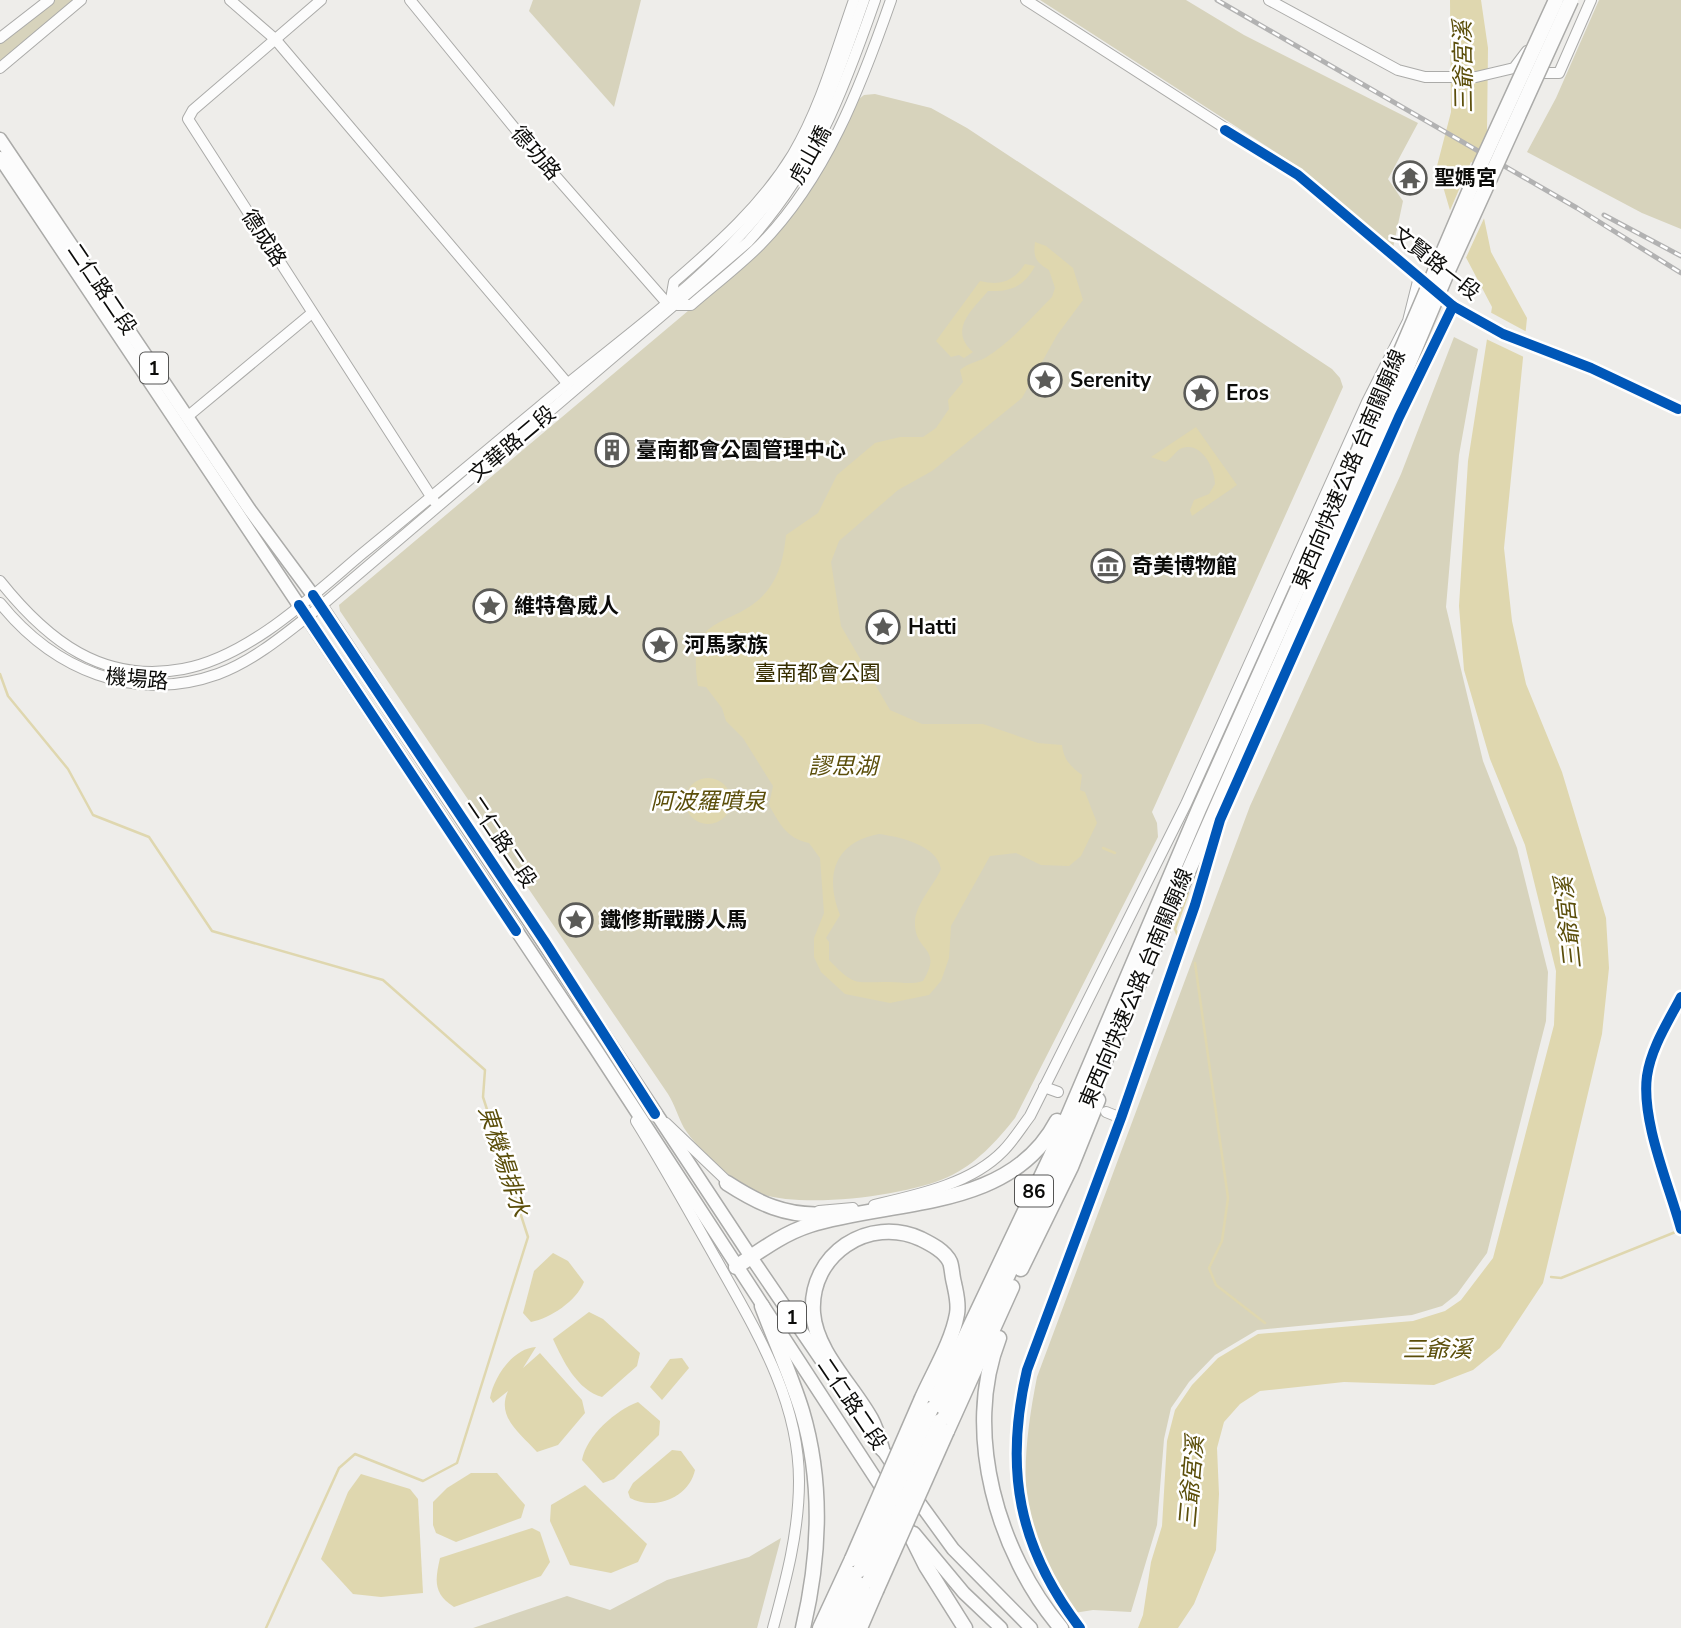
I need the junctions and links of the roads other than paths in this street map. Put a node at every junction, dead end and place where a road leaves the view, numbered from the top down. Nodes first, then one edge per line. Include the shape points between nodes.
1 (49, 0) edge
2 (81, 0) edge
3 (230, 0) edge
4 (321, 0) edge
5 (410, 0) edge
6 (853, 0) edge
7 (864, 0) edge
8 (874, 0) edge
9 (891, 0) edge
10 (1026, 0) edge
11 (1269, 0) edge
12 (1550, 0) edge
13 (1556, 0) edge
14 (1571, 0) edge
15 (1591, 0) edge
16 (0, 38) edge
17 (275, 39) junction
18 (0, 68) edge
19 (1492, 74) junction
20 (0, 139) edge
21 (0, 158) edge
22 (1419, 276) junction
23 (700, 280) junction
24 (672, 302) junction
25 (1453, 306) junction
26 (312, 313) junction
27 (567, 383) junction
28 (1681, 410) edge
29 (187, 417) junction
30 (435, 501) junction
31 (1338, 513) junction
32 (0, 581) edge
33 (317, 600) junction
34 (0, 603) edge
35 (299, 605) junction
36 (306, 617) junction
37 (1204, 812) junction
38 (1180, 871) junction
39 (1130, 968) junction
40 (1681, 997) edge
41 (595, 1048) junction
42 (1111, 1049) junction
43 (1045, 1087) junction
44 (1058, 1092) dead end
45 (1106, 1112) dead end
46 (655, 1114) junction
47 (1121, 1118) junction
48 (727, 1183) junction
49 (857, 1213) junction
50 (1680, 1224) edge
51 (751, 1257) junction
52 (1025, 1263) junction
53 (736, 1267) junction
54 (762, 1306) junction
55 (935, 1415) junction
56 (882, 1449) junction
57 (903, 1520) junction
58 (864, 1575) junction
59 (773, 1628) edge
60 (803, 1628) edge
61 (820, 1628) edge
62 (834, 1628) edge
63 (847, 1628) edge
64 (860, 1628) edge
65 (965, 1628) edge
66 (1001, 1628) edge
67 (1031, 1628) edge
68 (1061, 1628) edge
69 (1080, 1628) edge

1 - 16 street
2 - 18 street
3 - 17 street
4 - 17 street, 德成路
5 - 24 street, 德功路 via 530,147
6 - 24 street via 795,152 740,222 674,282
7 - 23 street, 虎山橋 via 830,94 796,164 754,221
8 - 23 street, 虎山橋 via 840,98 804,169 768,220
9 - 24 street via 862,83 805,189 760,245 691,305
10 - 22 street, 文賢路一段 via 1298,175
11 - 19 street via 1398,70 1448,78
12 - 19 street via 1527,52 1514,68
13 - 31 highway, 東西向快速公路 台南關廟線 / 86, bridge via 1480,166
14 - 31 highway, 東西向快速公路 台南關廟線 / 86, bridge
15 - 19 street via 1559,73
17 - 26 street, 德成路 via 188,119
17 - 27 street
20 - 29 main road, 二仁路二段 / 1
21 - 35 main road, 二仁路二段 / 1
22 - 25 street, 文賢路一段
22 - 31 street via 1408,321 1367,402
23 - 24 street, 文華路二段
24 - 27 street, 文華路二段
24 - 30 street, 文華路二段
25 - 28 street, 文賢路一段
25 - 31 street via 1399,417
26 - 29 street
26 - 30 street, 德成路
27 - 30 street, 文華路二段
29 - 33 main road, 二仁路二段 / 1
30 - 33 street, 文華路二段
31 - 37 highway, 東西向快速公路 台南關廟線 / 86
31 - 37 street
32 - 35 street, 機場路 via 27,615 66,647 108,665 159,672 211,662
33 - 35 street, 機場路
33 - 36 street, 機場路
33 - 46 main road, 二仁路二段 / 1
34 - 36 street, 機場路 via 38,644 78,668 113,680 154,685 218,674 247,660
35 - 36 main road, 二仁路二段 / 1
36 - 41 main road, 二仁路二段 / 1
37 - 38 highway, 東西向快速公路 台南關廟線 / 86
37 - 43 street via 1156,859
37 - 47 street via 1203,880
38 - 39 highway, 東西向快速公路 台南關廟線 / 86
38 - 42 highway, 東西向快速公路 台南關廟線 / 86
39 - 49 highway via 1047,1140 990,1182 966,1192
39 - 55 highway, 東西向快速公路 台南關廟線 / 86
40 - 50 street via 1654,1049 1647,1084 1650,1117
41 - 53 main road, 二仁路二段 / 1
41 - 59 street via 596,1059 725,1275 777,1374 788,1405 797,1454 797,1514 792,1560
42 - 52 highway via 1111,1067 1091,1117
42 - 55 highway, 東西向快速公路 台南關廟線 / 86
43 - 44 street
43 - 48 street via 1030,1116 985,1166 916,1194 843,1210 812,1211 769,1201
45 - 47 street
46 - 48 street
46 - 51 main road, 二仁路二段 / 1
47 - 69 street via 1040,1334 1020,1402 1019,1494 1028,1537 1055,1595
48 - 49 highway via 760,1204 788,1213
49 - 51 highway via 795,1231
51 - 53 highway
51 - 56 main road, 二仁路二段 / 1
52 - 55 highway
52 - 68 highway via 988,1378 990,1483 1017,1563
53 - 54 main road, 二仁路二段 / 1
54 - 57 main road, 二仁路二段 / 1
54 - 60 highway via 802,1410 817,1479 817,1542
55 - 56 highway via 957,1315 950,1262 940,1250 911,1234 867,1233 841,1248 822,1270 813,1312 820,1339 872,1421
55 - 58 highway, 東西向快速公路 台南關廟線 / 86, bridge
55 - 58 highway, bridge
56 - 67 main road, 二仁路二段 / 1 via 981,1581
57 - 65 highway
57 - 66 main road, 1 via 964,1593
58 - 61 highway
58 - 62 highway, 東西向快速公路 台南關廟線 / 86
58 - 63 highway, 東西向快速公路 台南關廟線 / 86
58 - 64 highway

